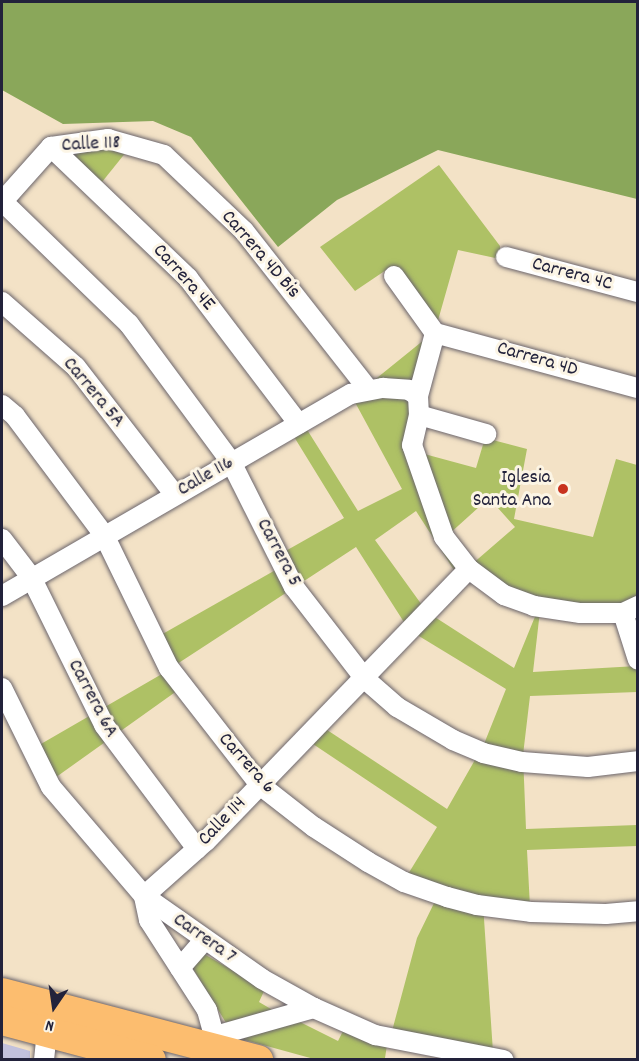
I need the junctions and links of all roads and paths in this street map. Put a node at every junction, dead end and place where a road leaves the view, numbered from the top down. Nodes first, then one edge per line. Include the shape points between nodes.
1 (132, 143) joint
2 (51, 147) junction
3 (2, 201) edge
4 (506, 257) dead end
5 (394, 276) dead end
6 (638, 292) edge
7 (2, 302) edge
8 (435, 333) junction
9 (638, 388) edge
10 (368, 389) junction
11 (2, 405) edge
12 (418, 405) junction
13 (299, 424) junction
14 (486, 434) dead end
15 (231, 462) junction
16 (175, 495) junction
17 (104, 536) junction
18 (2, 539) edge
19 (469, 569) junction
20 (31, 577) junction
21 (2, 596) edge
22 (630, 610) edge
23 (638, 660) edge
24 (365, 679) junction
25 (2, 688) edge
26 (638, 761) edge
27 (260, 784) junction
28 (197, 849) junction
29 (144, 896) junction
30 (638, 911) edge
31 (204, 940) junction
32 (180, 968) junction
33 (2, 993) edge
34 (314, 1008) junction
35 (2, 1020) edge
36 (216, 1043) junction
37 (45, 1046) edge
38 (151, 1059) edge
39 (258, 1059) edge
40 (504, 1059) edge

1 - 2 street, Calle 118 via 108,140
1 - 10 street, Carrera 4D Bis via 164,155 244,231
2 - 3 street, Calle 118
2 - 13 street, Carrera 4E via 188,278
3 - 15 street, Carrera 5 via 129,324
4 - 6 street, Carrera 4C
5 - 8 street
7 - 16 street, Carrera 5A via 76,367
8 - 9 street, Carrera 4D
8 - 12 street
10 - 12 street, Calle 116 via 409,390
10 - 13 street, Calle 116 via 351,394
11 - 17 street, Carrera 6 via 15,416
12 - 14 street, Calle 116
12 - 19 street via 412,445 426,493 444,537
13 - 15 street, Calle 116
15 - 16 street, Calle 116
15 - 24 street, Carrera 5 via 294,587
16 - 17 street, Calle 116
17 - 20 street, Calle 116
17 - 27 street, Carrera 6 via 170,668
18 - 20 street, Carrera 6A
19 - 22 street via 504,595 534,606 580,613
19 - 24 street, Calle 114
20 - 21 street, Calle 116
20 - 28 street, Carrera 6A via 98,716
22 - 23 street
24 - 26 street, Carrera 5 via 397,707 483,753 522,762 588,767
24 - 27 street, Calle 114
25 - 29 street, Carrera 7 via 51,787
27 - 28 street, Calle 114
27 - 30 street, Carrera 6 via 314,827 368,862 404,882 447,897 531,912
28 - 29 street, Calle 114
29 - 31 street, Carrera 7
29 - 32 street via 149,920
31 - 32 street
31 - 34 street, Carrera 7
32 - 36 street via 207,1010
33 - 36 main road
34 - 36 street
34 - 40 street, Carrera 7 via 375,1035
35 - 37 main road
36 - 39 main road
37 - 38 main road

